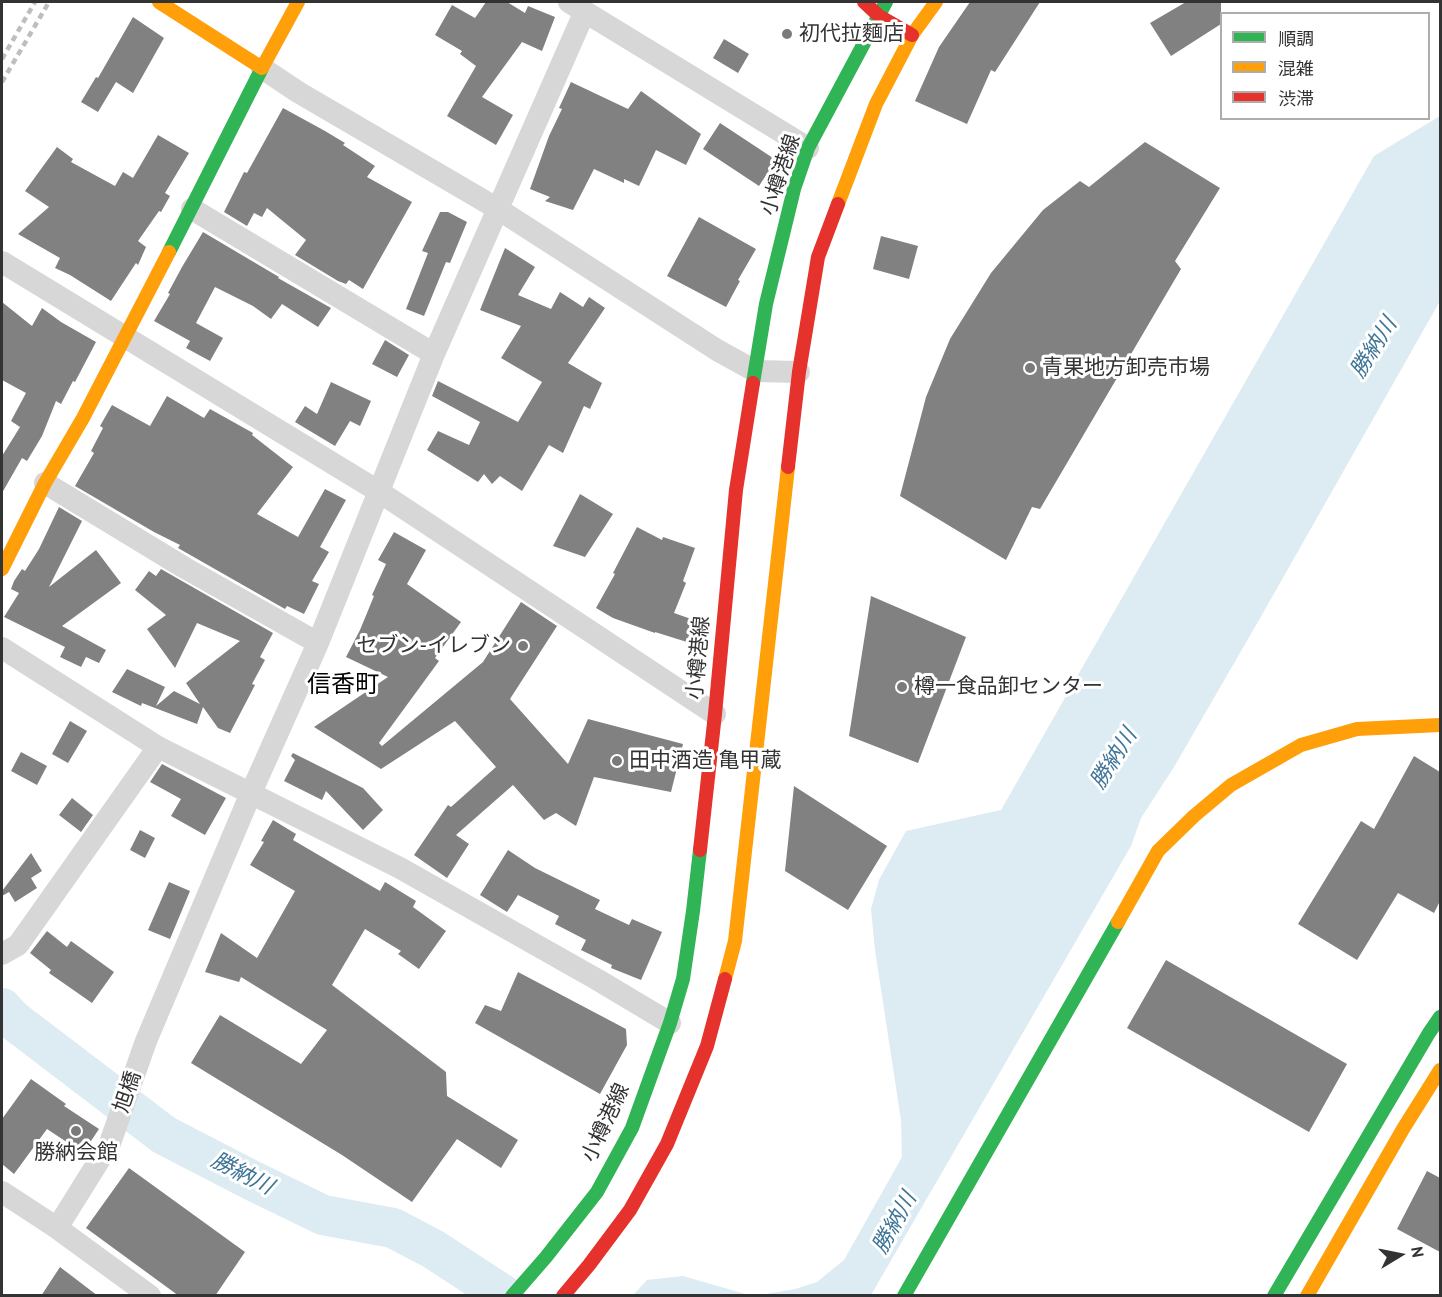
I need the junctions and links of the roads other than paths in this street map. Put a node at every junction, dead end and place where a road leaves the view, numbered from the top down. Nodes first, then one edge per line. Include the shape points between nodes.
1 (159, 2) edge
2 (298, 2) edge
3 (864, 2) edge
4 (886, 2) edge
5 (936, 2) edge
6 (577, 6) edge
7 (879, 16) junction
8 (912, 35) junction
9 (262, 68) junction
10 (808, 148) junction
11 (192, 209) junction
12 (498, 209) junction
13 (2, 262) edge
14 (126, 337) junction
15 (434, 354) junction
16 (755, 371) junction
17 (799, 372) junction
18 (45, 483) junction
19 (378, 491) junction
20 (2, 569) edge
21 (318, 643) junction
22 (2, 648) edge
23 (715, 714) junction
24 (1440, 725) edge
25 (158, 747) junction
26 (251, 794) junction
27 (10, 949) edge
28 (1440, 1017) edge
29 (670, 1023) junction
30 (1440, 1070) edge
31 (2, 1192) edge
32 (57, 1228) junction
33 (150, 1296) edge
34 (512, 1296) edge
35 (563, 1296) edge
36 (904, 1296) edge
37 (1274, 1296) edge
38 (1307, 1296) edge

1 - 9 main road
2 - 9 main road
3 - 7 main road
4 - 7 main road, 小樽港線
5 - 8 main road
6 - 10 street
6 - 12 street, 旭橋
7 - 8 main road
7 - 10 main road, 小樽港線
8 - 17 main road via 876,104 818,257
9 - 11 main road
9 - 12 street
10 - 16 main road, 小樽港線 via 769,293
11 - 14 main road
11 - 15 street
12 - 15 street, 旭橋
12 - 16 street
13 - 14 street
14 - 18 main road
14 - 19 street
15 - 19 street, 旭橋
16 - 17 street
16 - 23 main road, 小樽港線 via 736,490
17 - 35 main road via 735,940 706,1046 667,1144 630,1210
18 - 20 main road
18 - 21 street
19 - 21 street, 旭橋
19 - 23 street
21 - 26 street, 旭橋
22 - 25 street
23 - 29 main road, 小樽港線 via 693,911 683,979
24 - 36 main road via 1357,729 1301,745 1231,786 1158,851
25 - 26 street
25 - 27 street
26 - 29 street via 400,868
26 - 32 street, 旭橋 via 146,1041 110,1143
28 - 37 main road
29 - 34 main road, 小樽港線 via 632,1128 597,1192
30 - 38 main road
31 - 32 street
32 - 33 street

